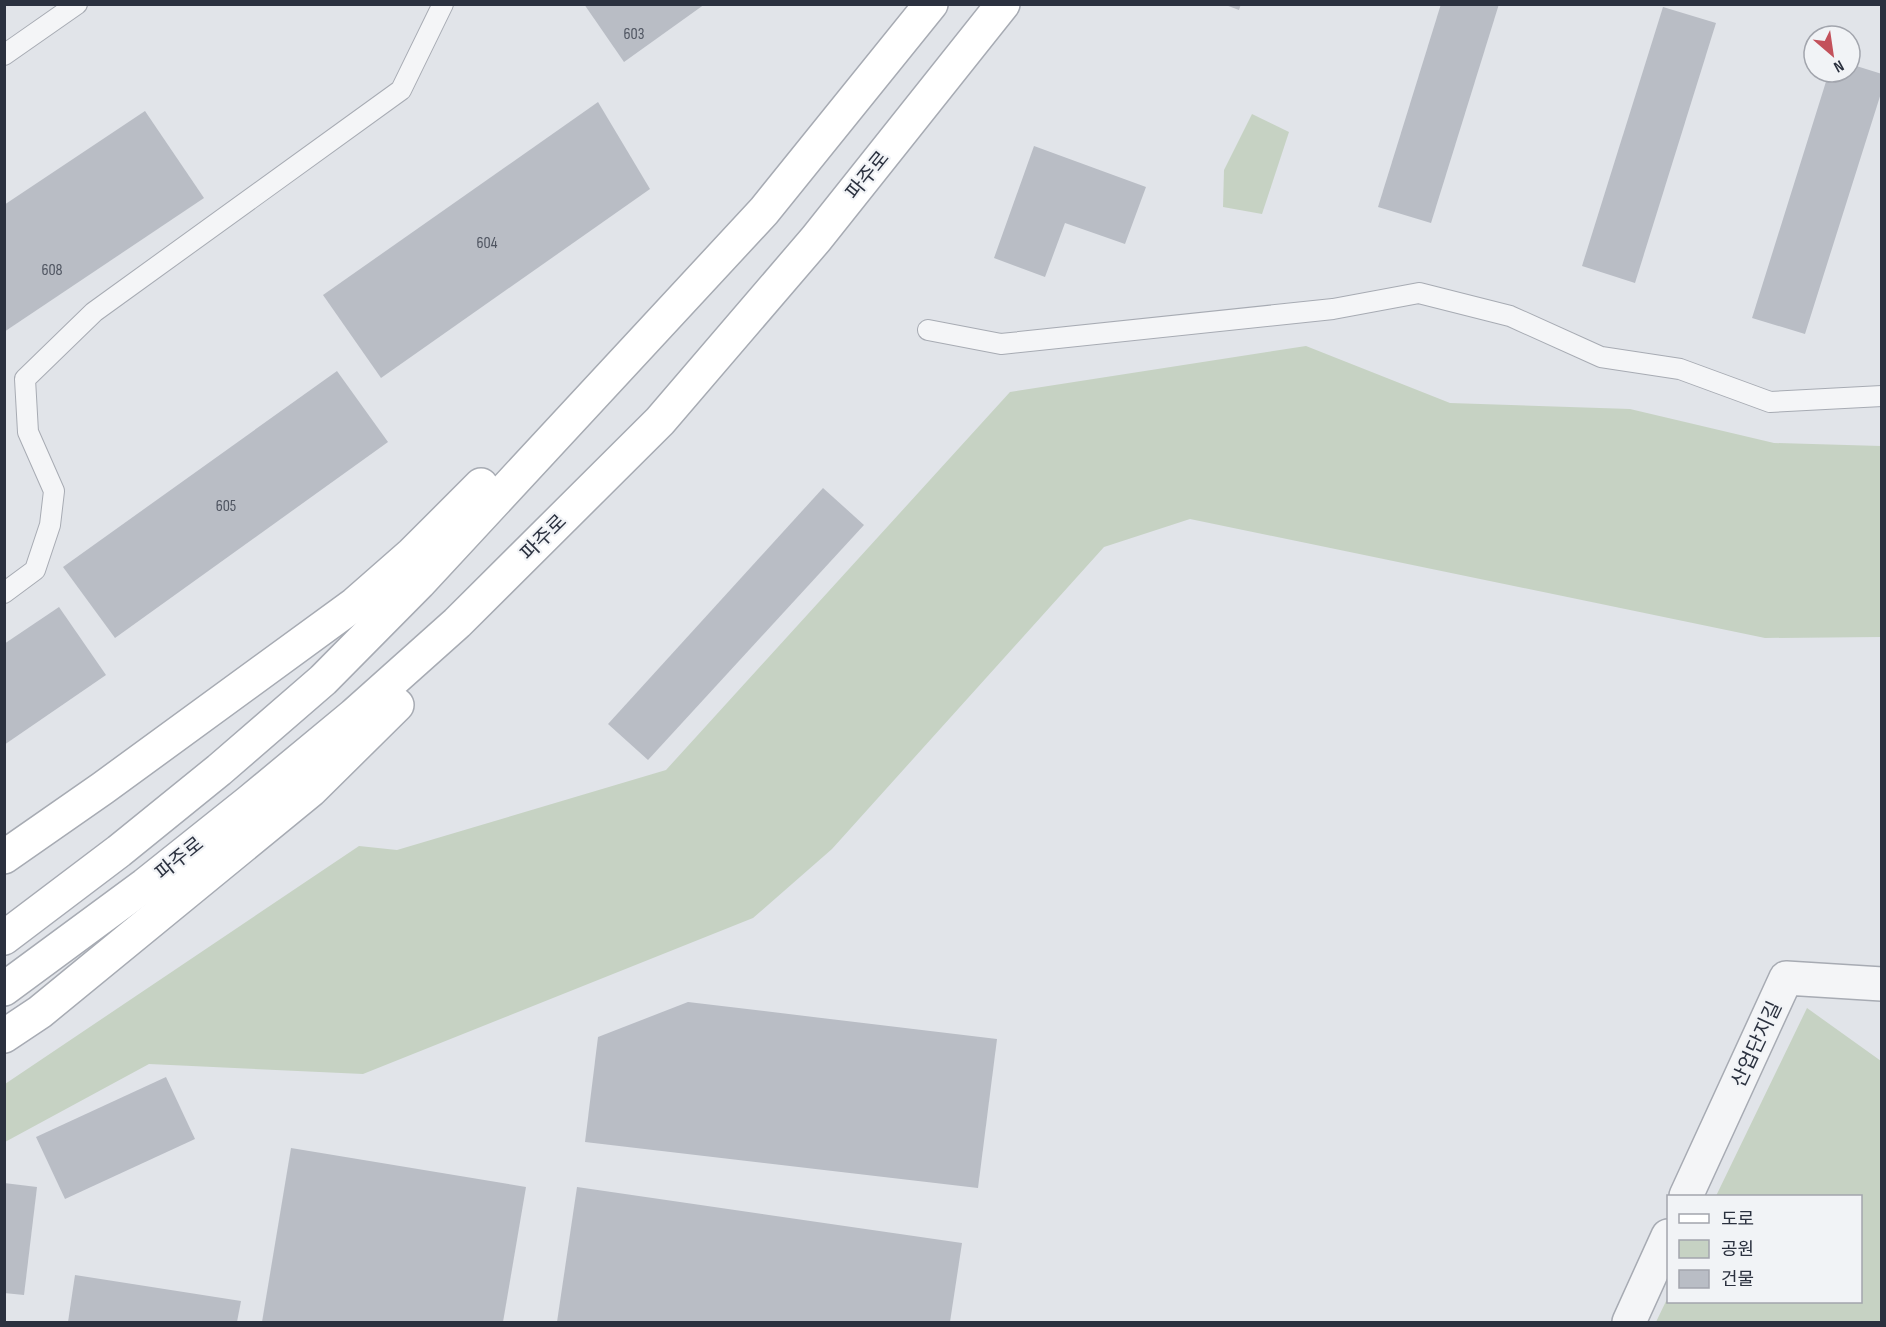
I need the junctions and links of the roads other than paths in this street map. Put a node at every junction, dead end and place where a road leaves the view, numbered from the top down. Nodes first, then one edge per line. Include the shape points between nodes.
1 (77, 4) edge
2 (442, 4) edge
3 (931, 4) edge
4 (1003, 4) edge
5 (4, 55) edge
6 (928, 330) dead end
7 (637, 350) junction
8 (1881, 396) edge
9 (660, 421) junction
10 (4, 593) edge
11 (4, 856) edge
12 (4, 939) edge
13 (1881, 984) edge
14 (4, 989) edge
15 (4, 1036) edge
16 (1687, 1195) edge
17 (1667, 1238) edge
18 (1629, 1323) edge

1 - 5 lane
2 - 10 lane via 401,90 94,312 25,379 28,432 54,491 50,525 35,570
3 - 7 main road via 764,211
4 - 9 main road, 파주로 via 816,239
6 - 8 lane via 1001,344 1334,309 1419,293 1510,316 1601,357 1680,369 1770,402
7 - 11 main road via 484,481 356,604
7 - 12 main road via 419,583 322,680 146,829
9 - 14 main road, 파주로 via 457,623 354,715 145,885
9 - 15 main road via 582,524 310,790 40,1011
13 - 16 street, 산업단지길 via 1786,978
17 - 18 street

